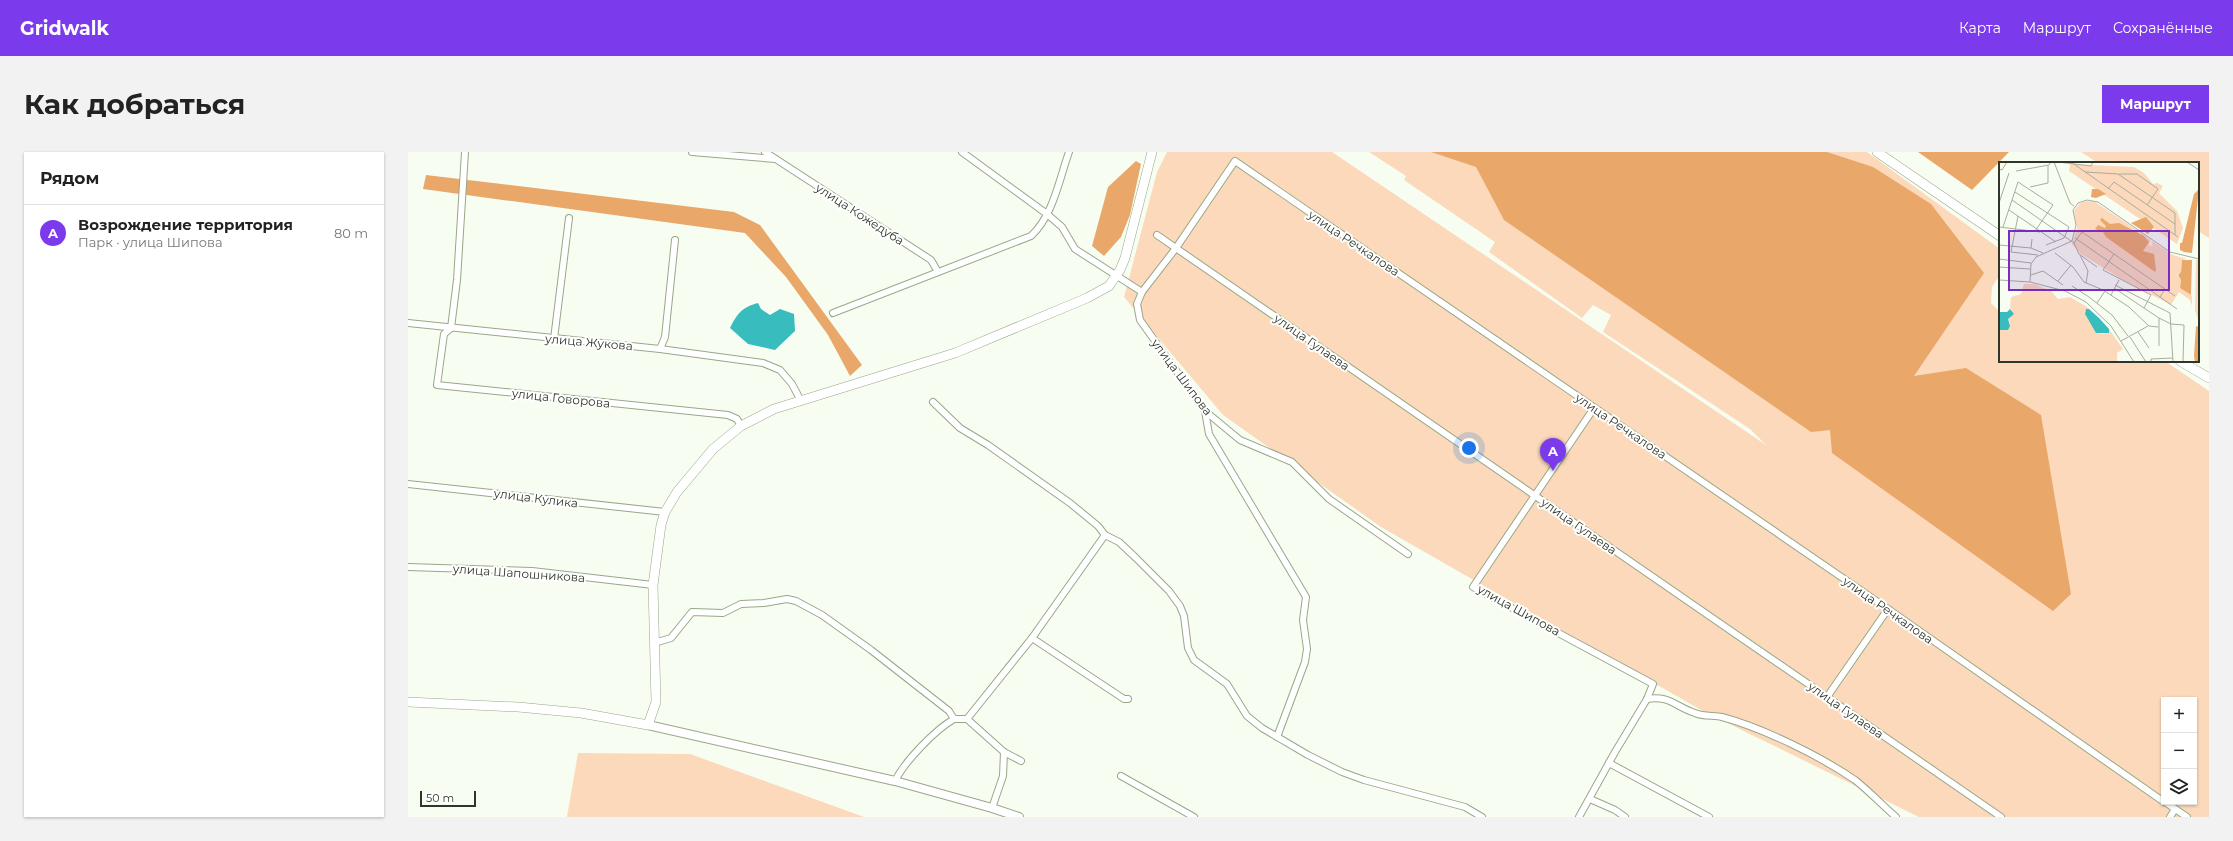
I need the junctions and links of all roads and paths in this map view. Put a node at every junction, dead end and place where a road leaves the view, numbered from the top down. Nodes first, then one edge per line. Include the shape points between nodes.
1 (465, 152) edge
2 (692, 152) edge
3 (765, 152) edge
4 (962, 152) edge
5 (1068, 152) edge
6 (1152, 152) edge
7 (1878, 152) edge
8 (711, 153) edge
9 (776, 159) junction
10 (1047, 214) junction
11 (569, 218) dead end
12 (1157, 235) dead end
13 (1999, 235) edge
14 (675, 240) dead end
15 (1176, 248) junction
16 (938, 272) junction
17 (1116, 274) junction
18 (1142, 292) junction
19 (833, 313) dead end
20 (408, 323) edge
21 (451, 328) junction
22 (554, 339) junction
23 (660, 349) junction
24 (2182, 362) edge
25 (2209, 378) edge
26 (801, 401) junction
27 (933, 402) dead end
28 (1594, 408) junction
29 (1205, 411) junction
30 (741, 426) junction
31 (408, 484) edge
32 (1534, 495) junction
33 (665, 512) junction
34 (1105, 535) junction
35 (1408, 554) dead end
36 (408, 567) edge
37 (653, 585) junction
38 (1888, 609) junction
39 (1032, 638) junction
40 (654, 643) junction
41 (1827, 697) junction
42 (1128, 699) dead end
43 (1647, 699) junction
44 (408, 702) edge
45 (954, 719) junction
46 (967, 719) junction
47 (648, 725) junction
48 (1277, 737) junction
49 (1004, 752) junction
50 (1021, 761) dead end
51 (1609, 763) junction
52 (1121, 776) dead end
53 (895, 781) junction
54 (1590, 799) junction
55 (2161, 800) edge
56 (2169, 805) edge
57 (992, 808) junction
58 (2175, 809) junction
59 (1019, 817) edge
60 (1194, 817) edge
61 (1482, 817) edge
62 (1579, 817) edge
63 (1625, 817) edge
64 (1709, 817) edge
65 (1896, 817) edge
66 (2001, 817) edge
67 (2170, 817) edge
68 (2187, 817) edge

1 - 21 street via 457,280
2 - 8 street, улица Кожедуба
3 - 9 street, улица Кожедуба
4 - 10 street
5 - 10 street
6 - 17 main road via 1125,258
7 - 13 main road
8 - 9 street, улица Кожедуба
9 - 16 street, улица Кожедуба via 931,260
10 - 16 street via 1041,227 1031,236
10 - 17 street via 1062,227 1075,249
11 - 22 street
12 - 15 street, улица Гулаева
14 - 23 street via 665,337
15 - 18 street, улица Речкалова
15 - 28 street, улица Речкалова via 1235,161
15 - 32 street, улица Гулаева
16 - 19 street
17 - 18 street
17 - 26 main road via 1109,286 1100,292 997,337
18 - 29 street, улица Шипова via 1137,304 1140,320
20 - 21 street, улица Жукова
21 - 22 street, улица Жукова
21 - 30 street, улица Говорова via 444,334 436,385 728,415 737,419
22 - 23 street, улица Жукова
23 - 26 street, улица Жукова via 763,363 780,370 792,384
24 - 25 main road
26 - 30 main road via 774,409
27 - 34 street via 960,428 1070,503
28 - 32 street, улица Шипова
28 - 38 street, улица Речкалова
29 - 35 street, улица Шипова via 1240,440 1292,462 1329,499
29 - 48 street via 1209,434 1306,598 1303,620 1307,649 1305,662
30 - 33 main road via 699,463
31 - 33 street, улица Кулика
32 - 41 street, улица Гулаева
32 - 43 street, улица Шипова via 1473,587 1653,684
33 - 37 main road via 658,539
34 - 39 street
34 - 48 street via 1119,542 1169,591 1180,606 1184,616 1188,648 1194,660 1227,684 1247,716
36 - 37 street, улица Шапошникова via 532,571
37 - 40 main road
38 - 41 street
38 - 55 street, улица Речкалова
39 - 42 street
39 - 46 street
40 - 45 street via 671,638 692,612 723,613 741,604 788,599 796,601 822,615 871,650 943,707
40 - 47 main road via 656,702
41 - 66 street, улица Гулаева
43 - 51 street
43 - 65 street via 1666,698 1695,713 1723,718 1762,732 1829,763 1856,781
44 - 47 main road via 573,712
45 - 46 street
45 - 53 street via 940,727 902,769
46 - 49 street
47 - 53 street
48 - 61 street via 1342,772 1465,807
49 - 50 street
49 - 57 street via 1003,776
51 - 54 street
51 - 64 street
52 - 60 street
53 - 57 street
54 - 62 street
54 - 63 street
56 - 58 street, улица Речкалова
57 - 59 street
58 - 67 street
58 - 68 street, улица Речкалова

